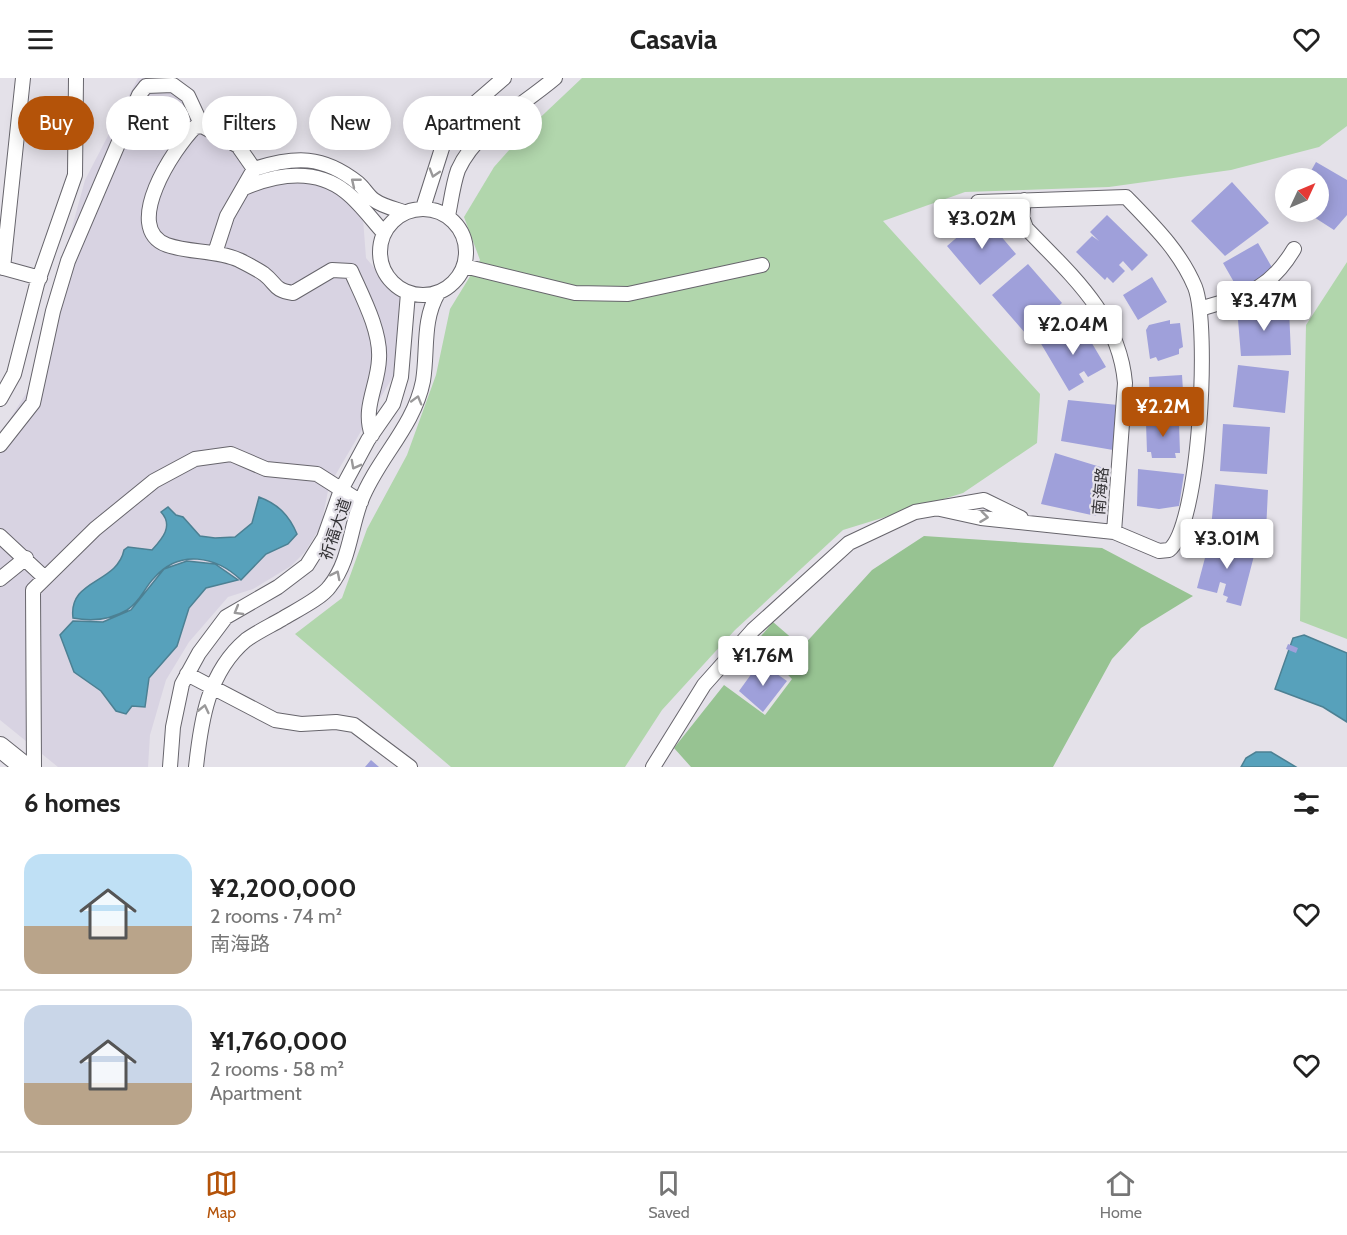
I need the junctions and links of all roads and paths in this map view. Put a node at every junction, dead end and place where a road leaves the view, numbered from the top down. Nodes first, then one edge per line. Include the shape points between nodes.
1 (23, 78) edge
2 (76, 78) edge
3 (504, 78) edge
4 (555, 78) edge
5 (202, 126) joint
6 (241, 150) edge
7 (254, 169) junction
8 (244, 188) junction
9 (1024, 200) junction
10 (978, 202) dead end
11 (423, 208) junction
12 (404, 212) junction
13 (448, 216) junction
14 (384, 233) junction
15 (1294, 249) dead end
16 (215, 253) junction
17 (762, 265) dead end
18 (465, 266) junction
19 (2, 267) edge
20 (40, 278) junction
21 (408, 292) junction
22 (438, 293) junction
23 (1200, 309) junction
24 (0, 399) edge
25 (372, 435) junction
26 (0, 445) edge
27 (341, 490) junction
28 (361, 502) junction
29 (1114, 532) junction
30 (0, 536) edge
31 (26, 558) junction
32 (45, 578) junction
33 (0, 579) edge
34 (187, 674) junction
35 (212, 687) junction
36 (0, 747) edge
37 (25, 767) edge
38 (34, 767) edge
39 (170, 767) edge
40 (196, 767) edge
41 (410, 767) edge
42 (653, 767) edge

1 - 19 street
2 - 20 street via 75,175
3 -> 11 street via 459,116 444,142
4 - 13 street via 482,136 468,154 458,172
5 - 16 street via 185,136 165,167 152,200 148,225 153,236 165,244
5 - 26 street via 188,96 173,85 146,86 139,95 68,261 33,403
6 - 7 street
7 - 8 street
12 -> 7 street via 375,201 359,184 334,167 318,162 290,160
8 - 14 street via 263,180 318,176 346,192
8 - 16 street via 227,216
9 - 10 street, 南海路
9 - 23 street, 南海路 via 1126,197 1173,247 1187,270
9 - 29 street, 南海路 via 1022,217 1026,228 1091,296 1115,337 1123,360 1124,400
11 - 12 street
11 - 13 street
12 - 14 street
13 - 18 street via 459,226 467,245
14 - 21 street via 381,264 388,278
15 - 23 street via 1281,271 1262,287
16 - 25 street via 238,260 265,275 278,290 293,293 332,270 351,271 371,316 380,358 366,420
17 - 18 street via 628,294 575,292
18 - 22 street via 451,286
19 - 20 street
20 - 24 street via 14,374
21 - 22 street via 423,296
21 - 25 street, 祈福大道 via 401,377 393,404
28 -> 22 street, 祈福大道 via 387,452 414,414 423,381 429,309
23 - 29 street, 南海路 via 1202,392 1181,535 1169,550 1159,551
25 -> 27 street, 祈福大道
27 - 28 street
27 - 32 street via 317,474 266,469 231,454 195,459 154,481 95,529
27 -> 34 street, 祈福大道 via 324,538 307,565 226,617
35 -> 28 street, 祈福大道 via 222,668 246,640 330,587 349,550
29 - 42 street, 南海路 via 981,518 940,508 915,512 849,543 753,630 711,677
30 - 31 street
31 - 32 street
31 - 33 street
32 - 38 street via 33,590
34 - 35 street
34 - 39 street, 祈福大道 via 173,727
40 -> 35 street, 祈福大道 via 200,731
35 - 41 street via 275,720 354,725
36 - 37 highway

